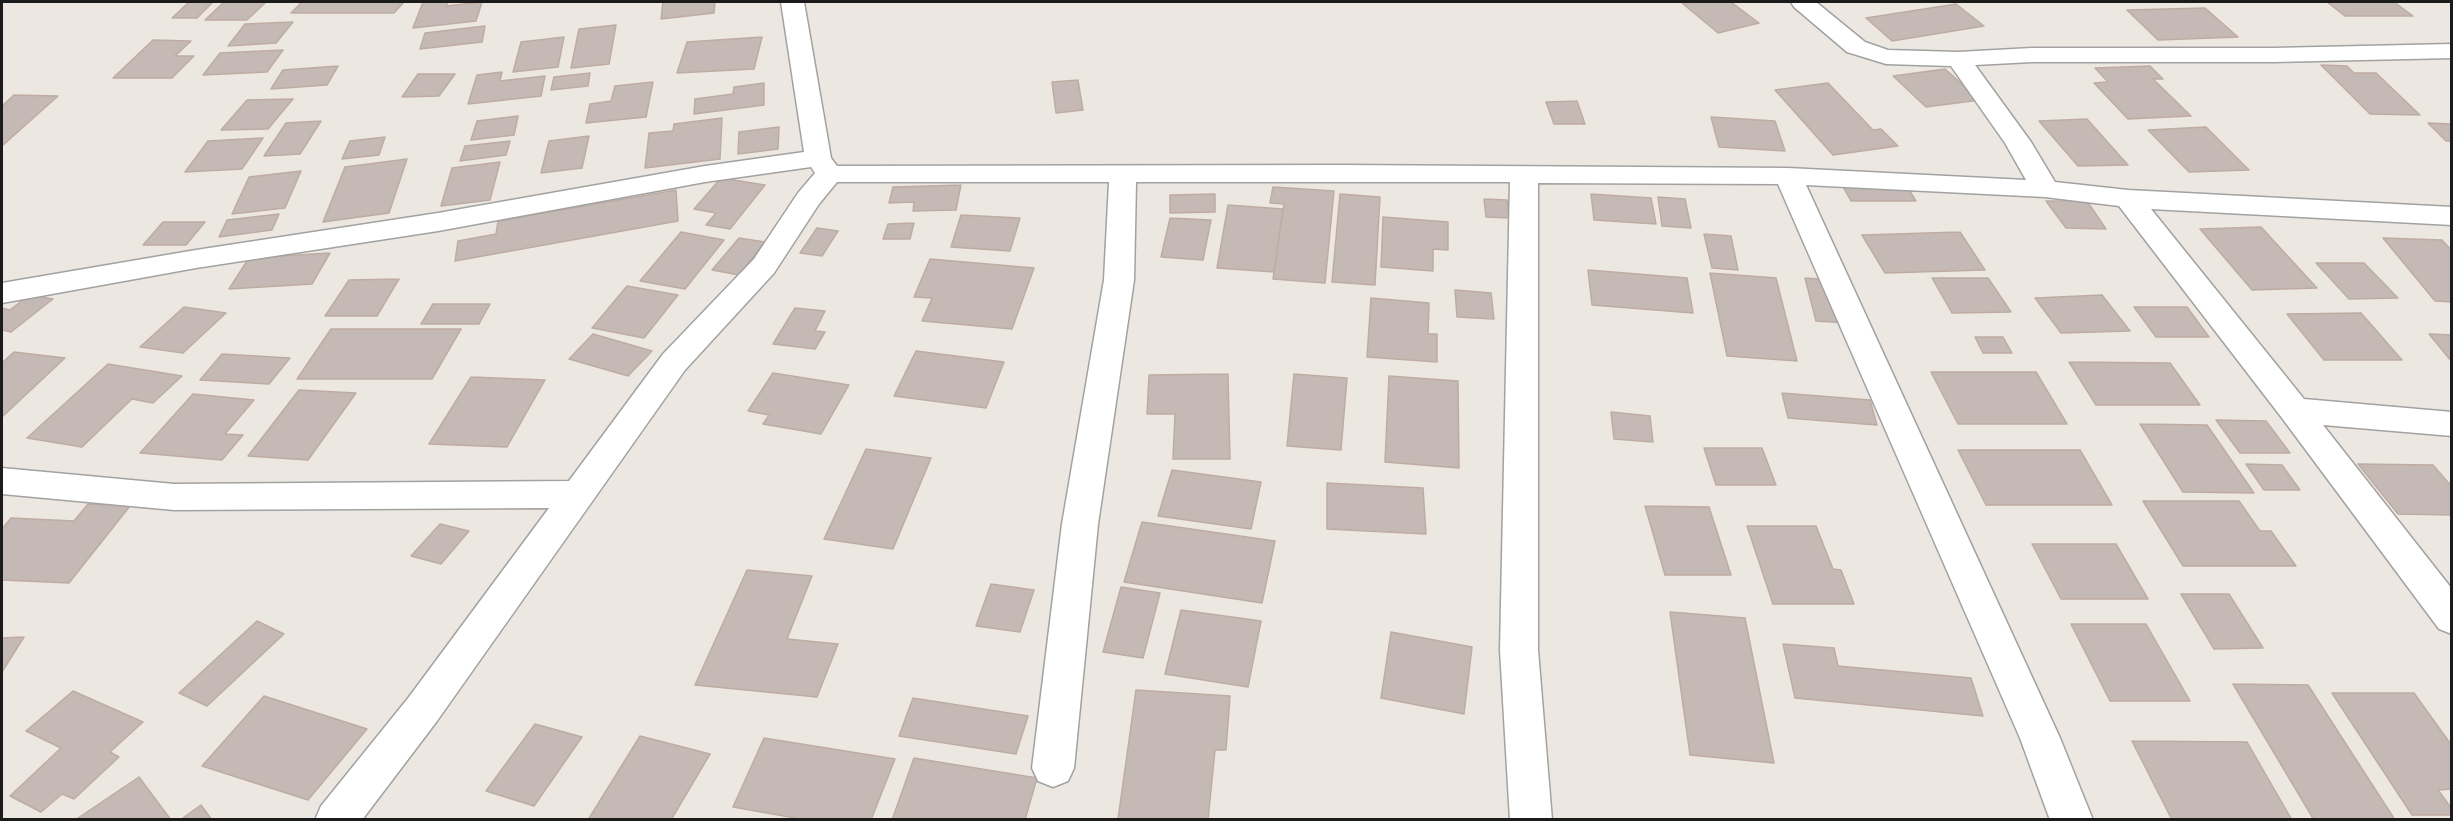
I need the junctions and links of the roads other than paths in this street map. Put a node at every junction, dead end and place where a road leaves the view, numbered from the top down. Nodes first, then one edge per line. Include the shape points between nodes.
1 (792, 2) edge
2 (1802, 2) edge
3 (2451, 51) edge
4 (1958, 59) junction
5 (824, 166) junction
6 (1123, 174) junction
7 (1524, 174) junction
8 (1788, 176) junction
9 (2045, 189) junction
10 (2128, 199) junction
11 (2451, 216) edge
12 (2, 293) edge
13 (2294, 410) junction
14 (2451, 424) edge
15 (2, 482) edge
16 (577, 494) junction
17 (2451, 618) edge
18 (1053, 768) dead end
19 (336, 819) edge
20 (1531, 819) edge
21 (2072, 819) edge

1 - 5 street
2 - 4 street via 1856,47 1886,57
3 - 4 street
4 - 9 street via 2018,142
5 - 6 street
5 - 12 street via 694,176
5 - 16 street via 808,199 764,266 674,362
6 - 7 street
6 - 18 street via 1119,280 1080,524
7 - 8 street
7 - 20 street via 1519,650
8 - 9 street
8 - 21 street via 2040,738
9 - 10 street
10 - 11 street
10 - 13 street
13 - 14 street
13 - 17 street
15 - 16 street via 174,497
16 - 19 street via 423,709

